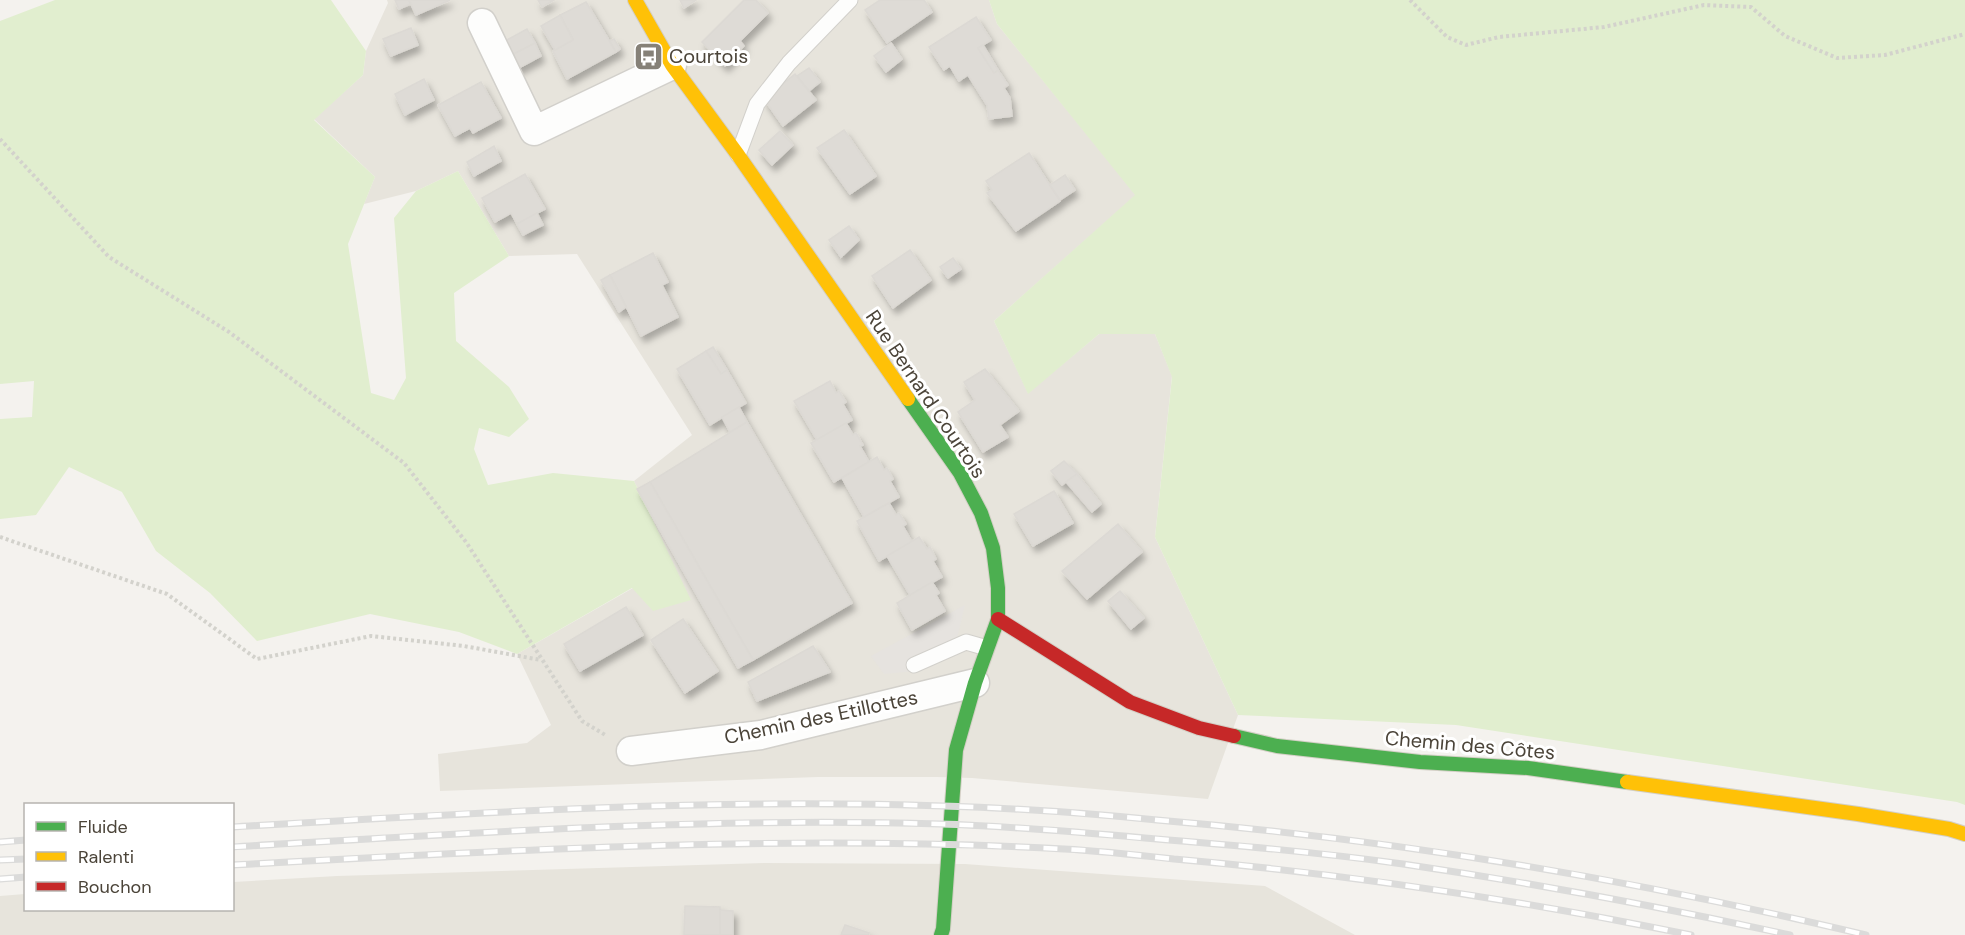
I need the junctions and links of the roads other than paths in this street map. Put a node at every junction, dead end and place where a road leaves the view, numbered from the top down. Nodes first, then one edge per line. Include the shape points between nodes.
1 (635, 0) edge
2 (850, 0) edge
3 (482, 23) dead end
4 (672, 65) junction
5 (738, 155) junction
6 (998, 619) junction
7 (987, 648) junction
8 (914, 665) dead end
9 (975, 683) junction
10 (631, 751) road end
11 (1965, 834) edge
12 (941, 935) edge

1 - 4 street, Rue Bernard Courtois
2 - 5 lane via 789,63 757,104
3 - 4 street via 534,131
4 - 5 street, Rue Bernard Courtois
5 - 6 street, Rue Bernard Courtois via 960,473 981,513 993,548
6 - 7 street, Rue Bernard Courtois
6 - 11 street, Chemin des Côtes via 1130,702 1199,728 1277,746 1420,762 1528,768 1858,814
7 - 8 lane via 966,642
7 - 9 street, Rue Bernard Courtois
9 - 10 street, Chemin des Etillottes via 761,735
9 - 12 street, Rue Bernard Courtois via 956,750 948,888

